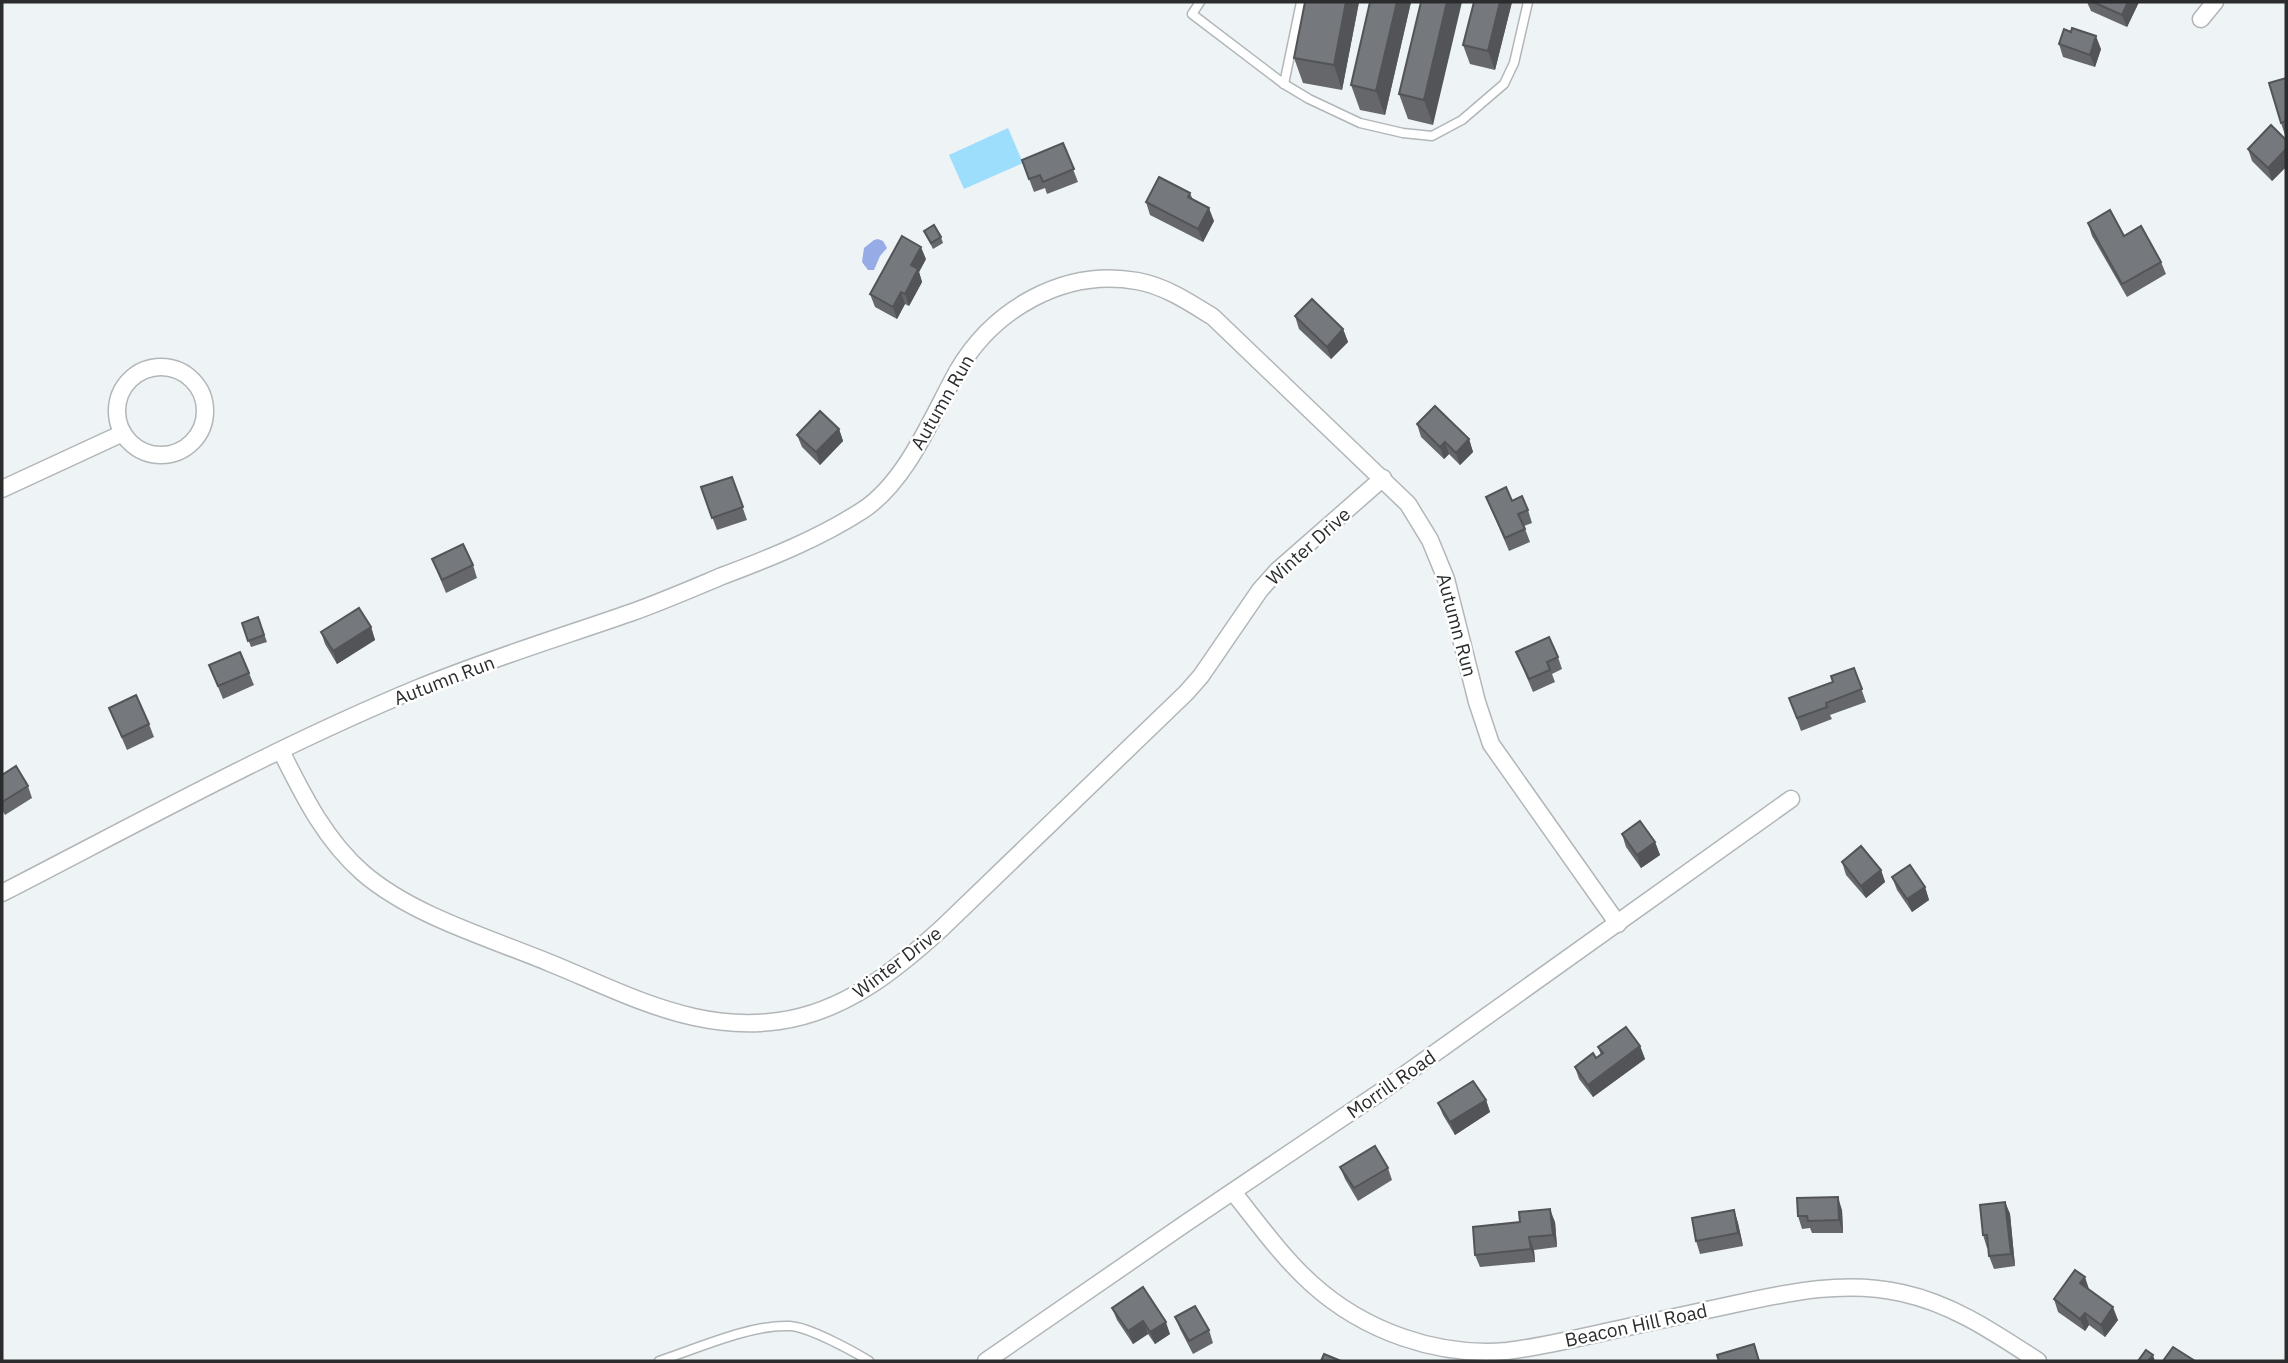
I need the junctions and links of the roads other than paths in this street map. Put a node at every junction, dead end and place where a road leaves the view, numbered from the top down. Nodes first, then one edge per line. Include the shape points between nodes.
1 (1200, 2) edge
2 (1301, 2) edge
3 (1528, 2) edge
4 (2215, 2) edge
5 (2201, 19) dead end
6 (1284, 84) junction
7 (123, 433) junction
8 (1383, 478) junction
9 (2, 489) edge
10 (281, 751) junction
11 (1791, 799) dead end
12 (2, 893) edge
13 (1618, 924) junction
14 (1233, 1192) junction
15 (675, 1358) edge
16 (659, 1361) edge
17 (869, 1361) edge
18 (986, 1361) edge
19 (2038, 1361) edge

1 - 6 lane via 1192,14
2 - 6 lane
3 - 6 lane via 1514,63 1504,84 1462,120 1432,136 1360,123
4 - 5 street
7 - 7 street via 117,411 119,397 136,375 163,367 176,370 198,387 205,415 201,430 180,450 151,454 137,448
7 - 9 street
8 - 10 street, Autumn Run via 1213,317 1177,295 1138,281 1096,278 1056,287 1018,305 985,332 897,477 867,508 753,564 415,690
8 - 10 street, Winter Drive via 1277,571 1201,676 1168,712 942,928 859,994 820,1012 779,1021 736,1023 694,1017 653,1005 438,917 364,874 334,843 309,807
8 - 13 street, Autumn Run via 1408,504 1446,579 1491,744
10 - 12 street, Autumn Run
11 - 13 street, Morrill Road
13 - 14 street, Morrill Road
14 - 18 street, Morrill Road
14 - 19 street, Beacon Hill Road via 1312,1285 1346,1311 1422,1344 1463,1351 1505,1351 1816,1288 1858,1287 1942,1304
15 - 16 lane
15 - 17 lane via 736,1335 793,1326

